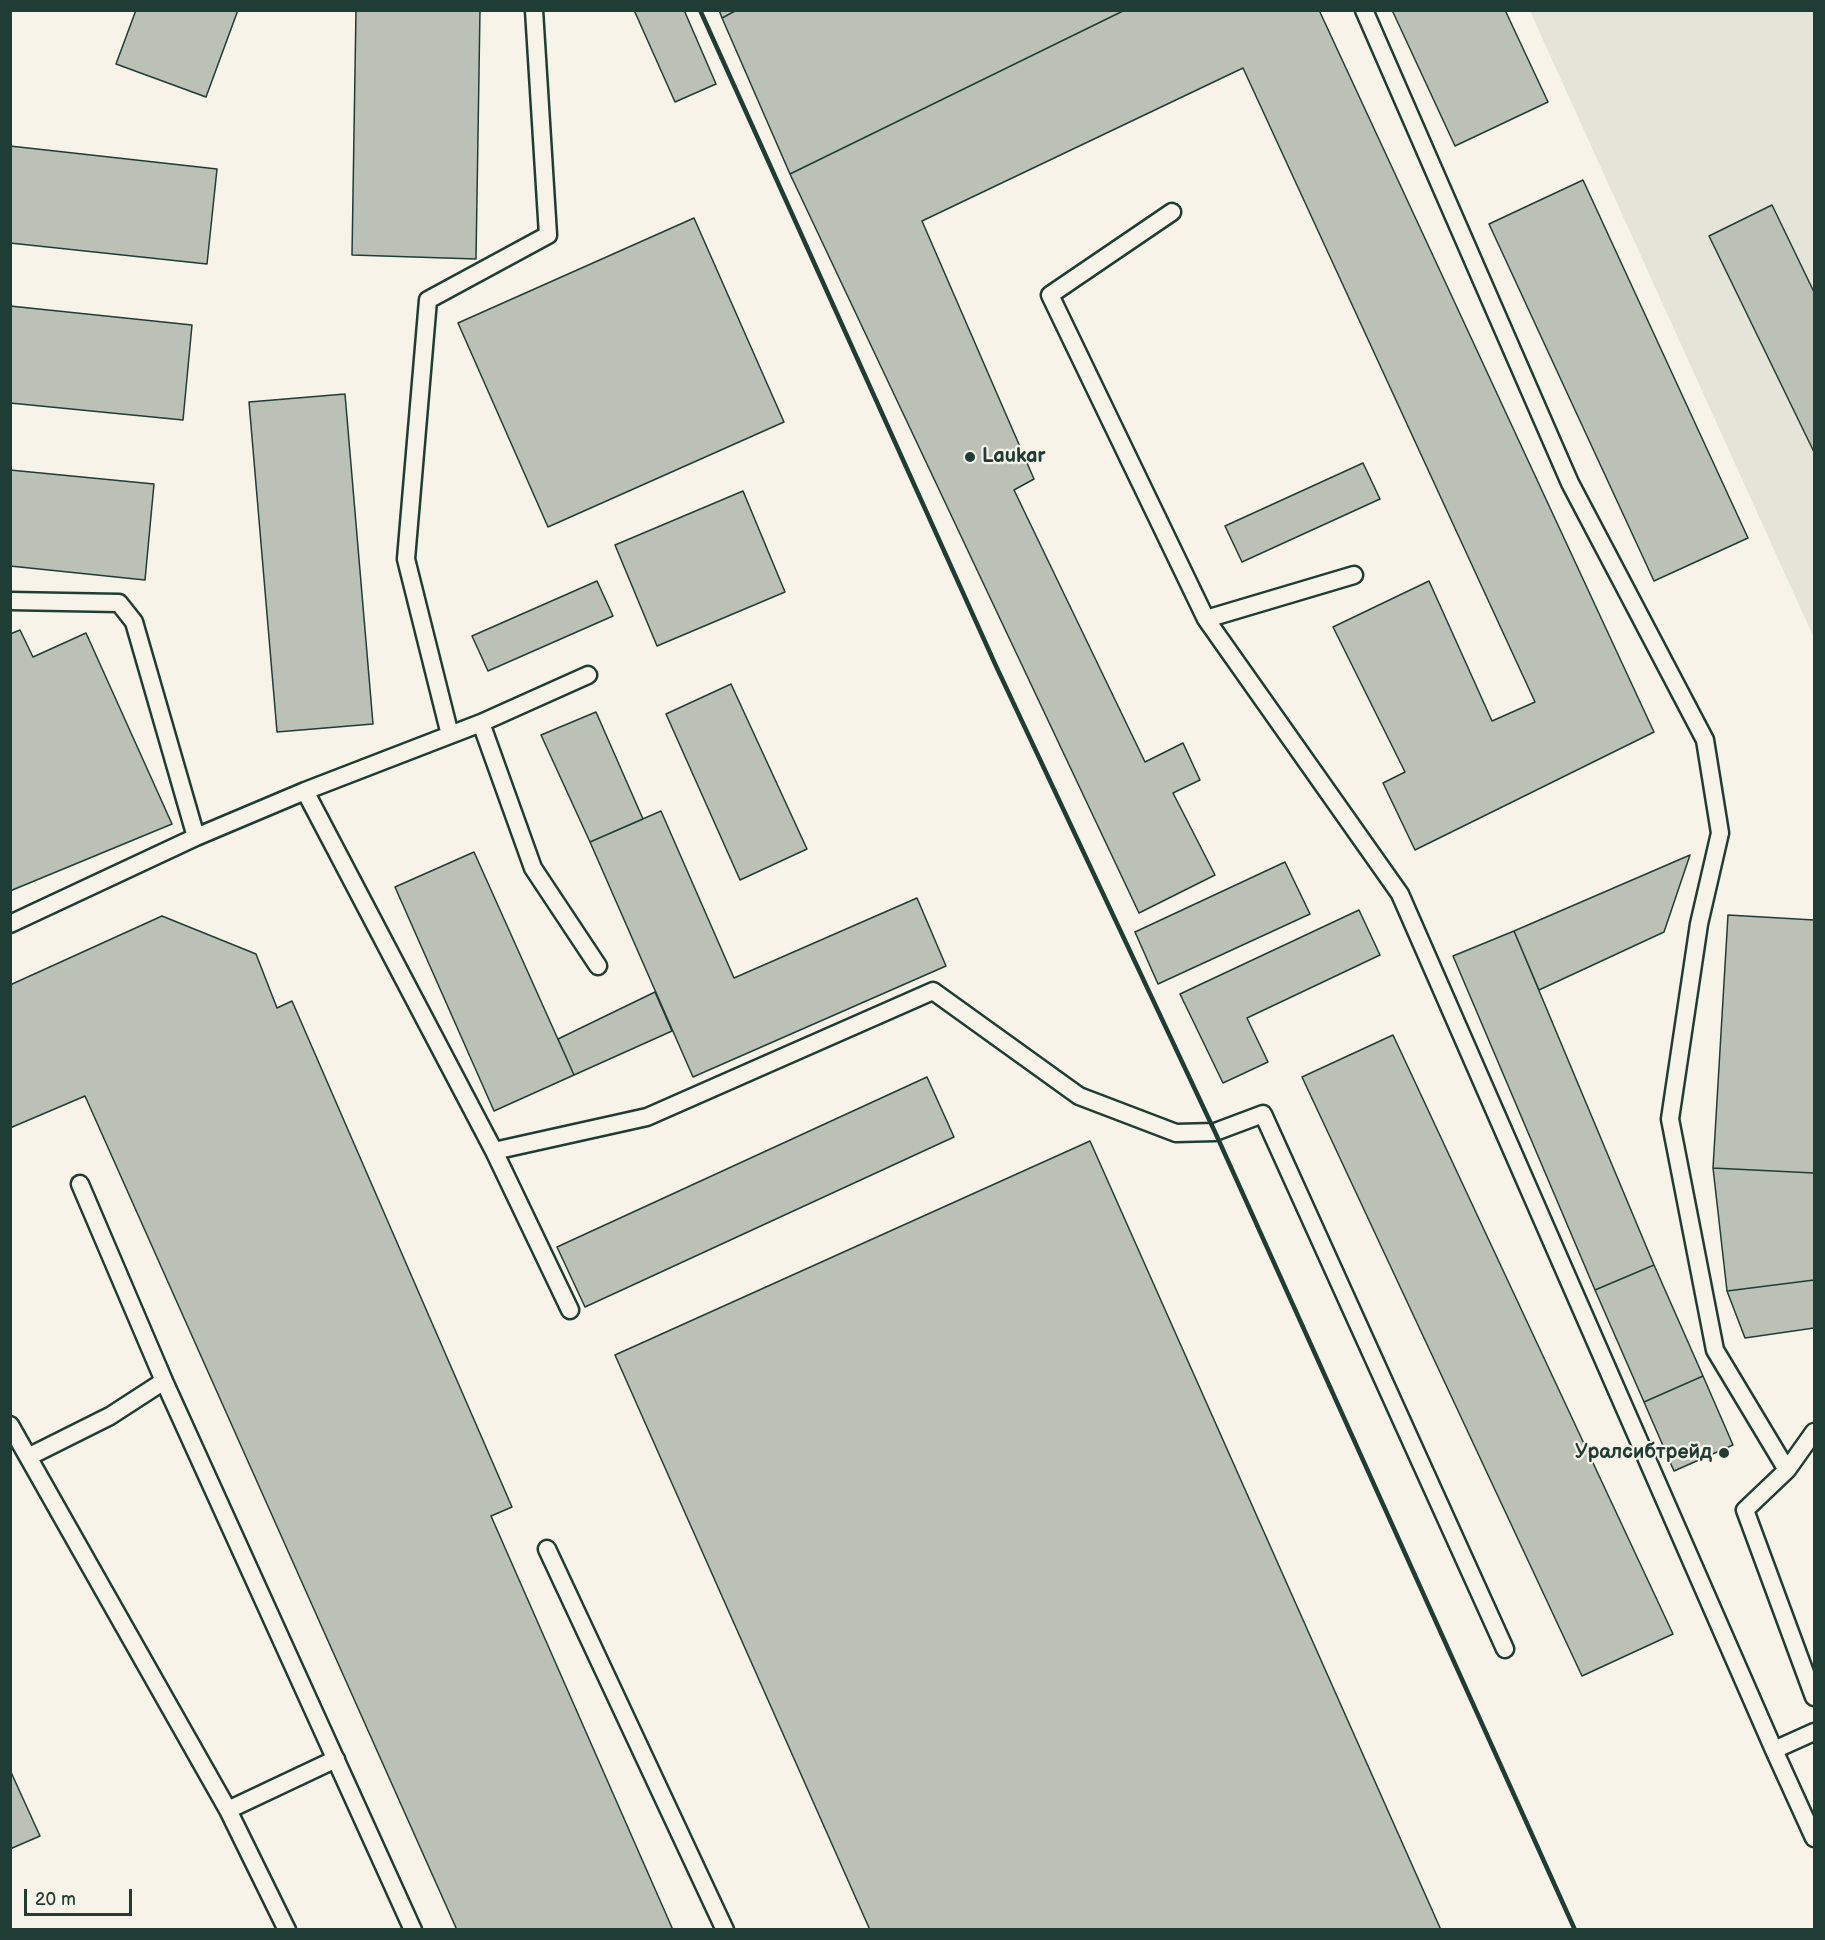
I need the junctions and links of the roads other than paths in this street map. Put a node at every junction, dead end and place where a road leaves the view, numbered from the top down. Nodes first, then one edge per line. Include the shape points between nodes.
1 (534, 10) edge
2 (1364, 10) edge
3 (1172, 212) dead end
4 (1354, 575) dead end
5 (10, 601) edge
6 (1206, 619) junction
7 (588, 675) dead end
8 (481, 723) junction
9 (450, 735) junction
10 (305, 791) junction
11 (196, 837) junction
12 (10, 924) edge
13 (598, 966) dead end
14 (494, 1151) junction
15 (80, 1184) dead end
16 (570, 1310) dead end
17 (165, 1381) junction
18 (10, 1425) edge
19 (1815, 1432) edge
20 (28, 1457) junction
21 (1787, 1470) junction
22 (547, 1549) dead end
23 (1505, 1649) dead end
24 (1815, 1697) edge
25 (1815, 1732) edge
26 (1774, 1750) junction
27 (336, 1759) junction
28 (228, 1810) junction
29 (1815, 1838) edge
30 (287, 1929) edge
31 (413, 1929) edge
32 (725, 1929) edge

1 - 9 lane via 548,235 428,300 406,560
2 - 21 lane via 1570,483 1704,740 1720,833 1699,924 1670,1119 1715,1350
3 - 6 lane via 1050,295
4 - 6 lane
5 - 11 lane via 118,603 134,622
6 - 26 lane via 1400,894
7 - 8 lane
8 - 9 lane
8 - 13 lane via 533,868
9 - 10 lane
10 - 11 lane
10 - 14 lane
11 - 12 lane
14 - 16 lane
14 - 23 lane via 647,1117 933,991 1079,1096 1176,1133 1215,1132 1263,1114
15 - 17 lane
17 - 20 lane via 110,1416
17 - 27 lane
18 - 20 lane
19 - 21 lane
20 - 28 lane
21 - 24 lane via 1745,1510
22 - 32 lane
25 - 26 lane
26 - 29 lane
27 - 28 lane
27 - 31 lane
28 - 30 lane

